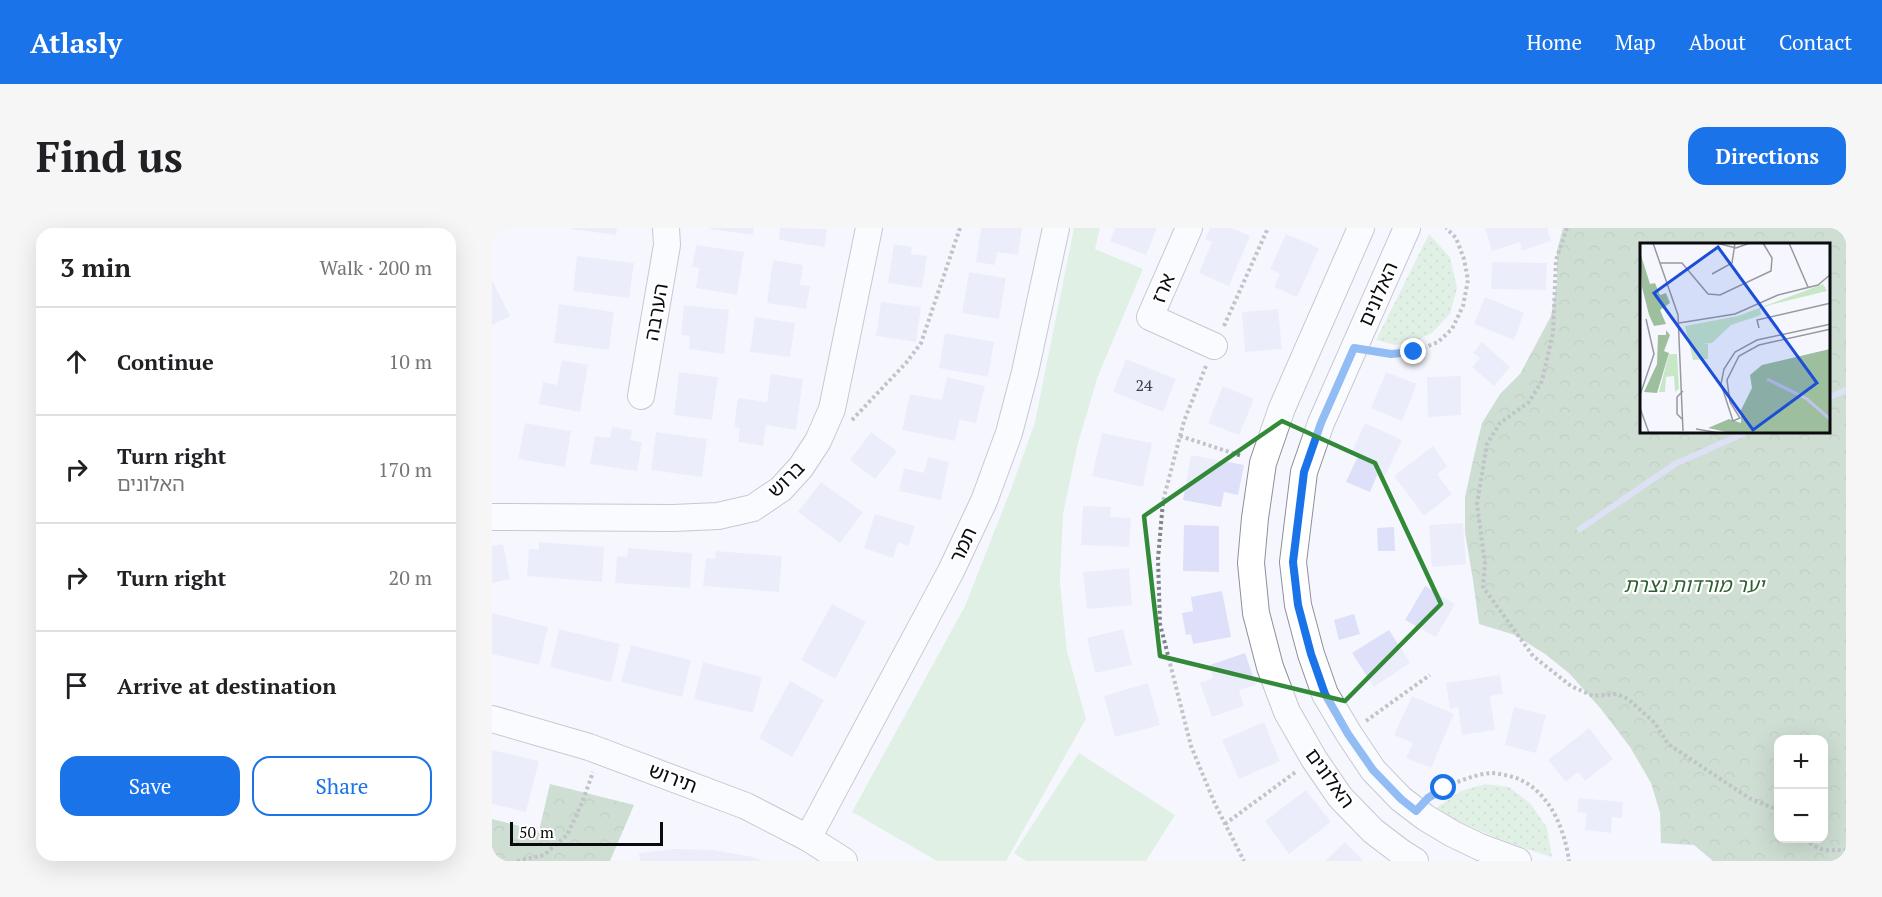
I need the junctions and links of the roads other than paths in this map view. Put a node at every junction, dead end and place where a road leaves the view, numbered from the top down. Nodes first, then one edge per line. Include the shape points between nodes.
1 (666, 228) edge
2 (869, 228) edge
3 (1056, 228) edge
4 (1189, 228) edge
5 (1361, 228) edge
6 (1407, 228) edge
7 (1214, 346) road end
8 (641, 396) dead end
9 (492, 516) edge
10 (492, 719) edge
11 (808, 838) junction
12 (844, 861) edge
13 (1415, 861) edge
14 (1518, 861) edge

1 - 8 street, הערבה via 667,245
2 - 9 street, ברוש via 832,409 818,441 781,489 753,508 718,516
3 - 11 street, תמר via 1009,433 984,501 951,571
4 - 7 street, ארז via 1150,317
5 - 13 street, האלונים via 1282,408 1263,463 1251,563 1256,613 1287,712 1340,797 1373,831
6 - 14 street, האלונים via 1321,423 1304,472 1293,562 1298,605 1325,694 1373,770 1416,811 1453,834
10 - 11 street, תירוש via 600,751 746,806
11 - 12 street, תירוש

